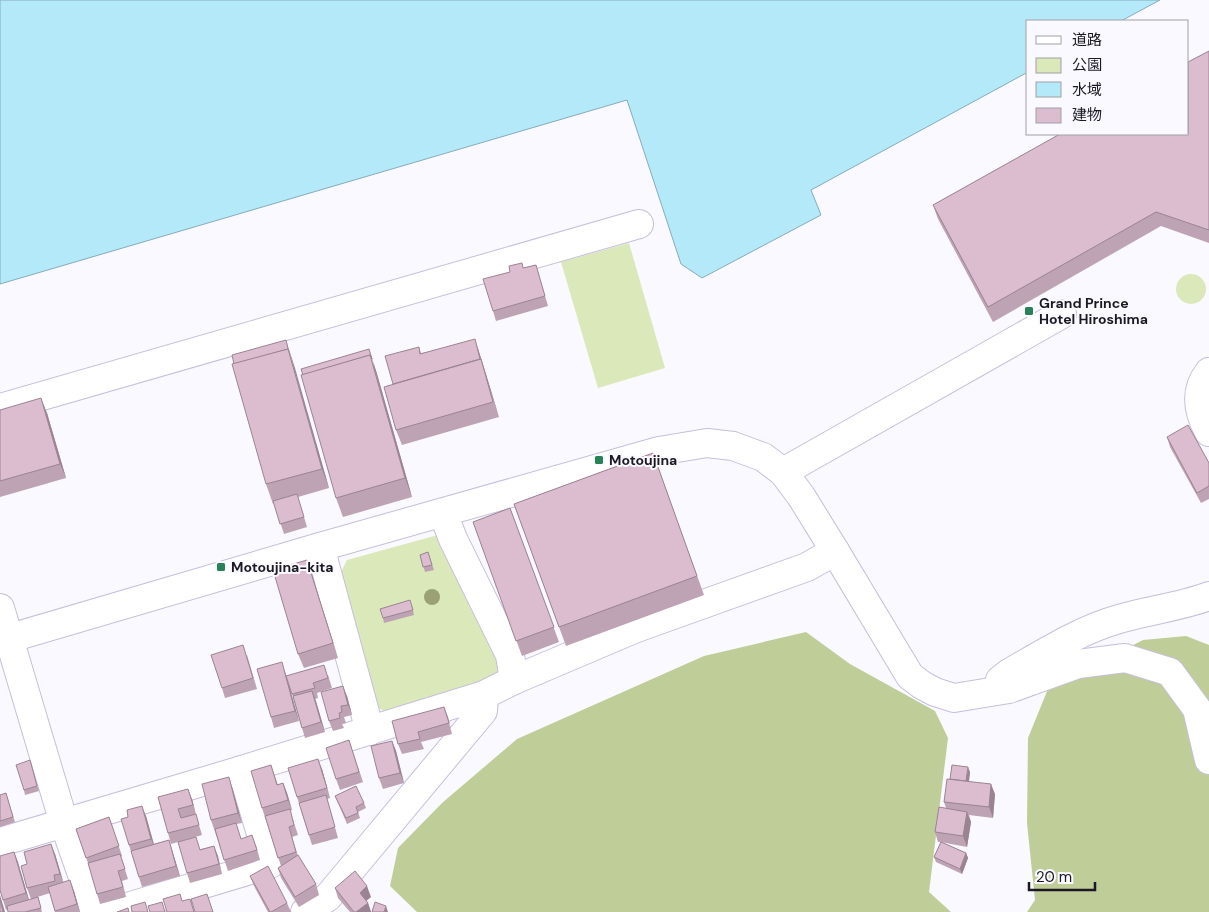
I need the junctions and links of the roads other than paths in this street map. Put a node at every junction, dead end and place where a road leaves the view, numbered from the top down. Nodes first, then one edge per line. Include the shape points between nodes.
1 (639, 224) dead end
2 (1062, 314) dead end
3 (1209, 372) edge
4 (0, 408) edge
5 (1209, 432) edge
6 (783, 472) junction
7 (443, 513) junction
8 (320, 548) junction
9 (835, 551) junction
10 (1209, 596) edge
11 (0, 608) edge
12 (5, 640) edge
13 (514, 680) junction
14 (484, 695) junction
15 (981, 695) junction
16 (370, 731) junction
17 (1209, 760) edge
18 (242, 770) junction
19 (64, 823) junction
20 (0, 842) edge
21 (95, 912) edge
22 (111, 912) edge
23 (305, 912) edge

1 - 4 street
2 - 6 street
3 - 5 street via 1199,402
6 - 7 street via 763,457 733,446 707,443 659,451
6 - 9 street
7 - 8 street
7 - 13 street via 510,655
8 - 12 street
8 - 16 street
9 - 13 street via 807,567 634,629
9 - 15 street via 910,676 935,692 954,698
10 - 15 street via 1119,619 1074,636 1009,673
11 - 12 street
12 - 19 street
13 - 14 street
14 - 16 street
14 - 23 street via 483,711 328,898
15 - 17 street via 1009,689 1078,664 1125,658 1170,672 1197,709
16 - 18 street
18 - 19 street
18 - 22 street via 270,864
19 - 20 street
19 - 21 street

